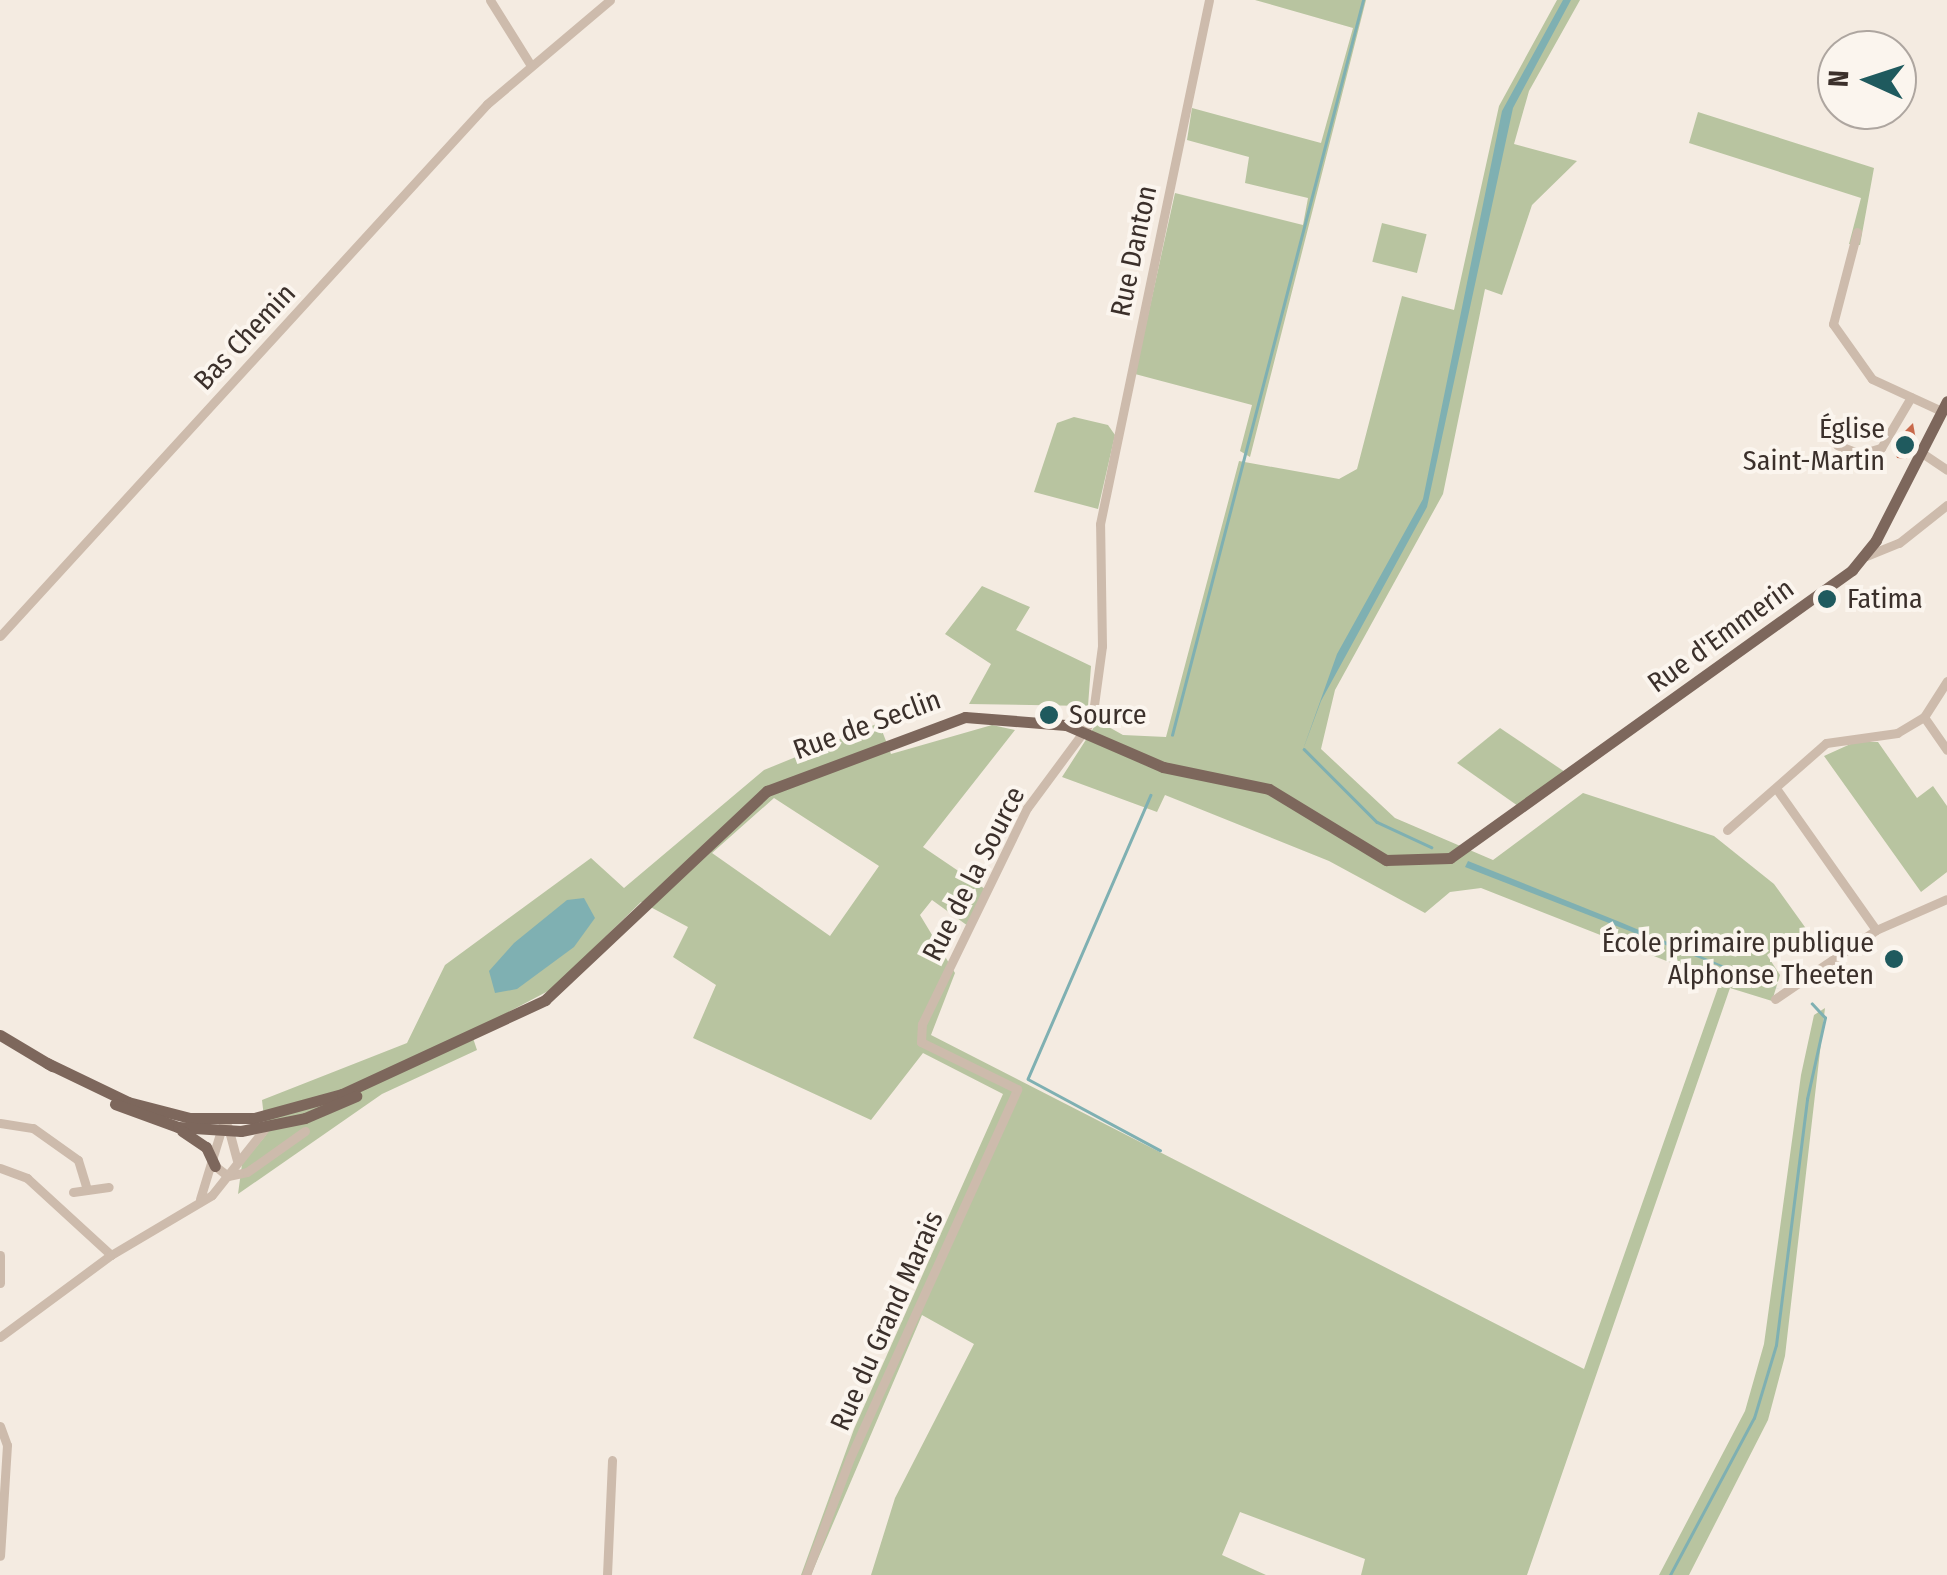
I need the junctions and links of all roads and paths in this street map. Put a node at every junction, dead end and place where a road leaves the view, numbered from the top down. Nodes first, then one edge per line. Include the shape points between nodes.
1 (490, 0) edge
2 (610, 0) edge
3 (1209, 0) edge
4 (527, 67) junction
5 (1856, 232) dead end
6 (1910, 397) junction
7 (1942, 404) edge
8 (1836, 445) dead end
9 (1922, 454) junction
10 (1947, 470) edge
11 (1947, 505) edge
12 (1102, 511) joint
13 (1866, 556) junction
14 (0, 636) edge
15 (1947, 681) edge
16 (1941, 707) edge
17 (1924, 717) junction
18 (1087, 733) junction
19 (1947, 750) edge
20 (1778, 791) junction
21 (1727, 830) dead end
22 (1458, 856) joint
23 (1947, 899) edge
24 (1876, 930) junction
25 (1776, 998) dead end
26 (0, 1035) edge
27 (47, 1063) junction
28 (390, 1076) junction
29 (1017, 1089) joint
30 (0, 1122) edge
31 (164, 1123) junction
32 (226, 1127) junction
33 (266, 1128) junction
34 (305, 1131) dead end
35 (236, 1163) junction
36 (215, 1166) junction
37 (0, 1168) edge
38 (228, 1176) junction
39 (109, 1187) dead end
40 (88, 1190) junction
41 (73, 1192) dead end
42 (194, 1205) junction
43 (0, 1255) edge
44 (110, 1255) junction
45 (0, 1283) edge
46 (0, 1338) edge
47 (0, 1426) edge
48 (612, 1460) dead end
49 (0, 1556) edge
50 (607, 1575) edge
51 (806, 1575) edge

1 - 4 street
2 - 4 street, Bas Chemin
3 - 12 street, Rue Danton
4 - 14 street, Bas Chemin
5 - 6 street via 1833,324 1872,379
6 - 7 street
6 - 8 street via 1881,448 1860,454
7 - 9 main road, Rue d'Emmerin
9 - 10 street
9 - 13 main road, Rue d'Emmerin
11 - 13 street via 1899,543
12 - 18 street, Rue de la Source via 1102,646
13 - 22 main road, Rue d'Emmerin
15 - 16 street
16 - 17 street
17 - 19 street
17 - 20 street via 1890,734 1826,743
18 - 22 main road, Rue de Seclin via 1171,770 1269,789 1386,860 1422,864
18 - 28 main road, Rue de Seclin via 1023,716 965,718 791,778 725,824 577,975 526,1012
18 - 29 street, Rue de la Source via 1027,808 922,1024 921,1042
20 - 21 street via 1743,810
20 - 24 street
23 - 24 street
24 - 25 street
26 - 27 main road
27 - 31 main road
27 - 32 main road via 146,1108
28 - 32 main road
28 - 33 main road via 330,1108
29 - 51 street, Rue du Grand Marais via 850,1458
30 - 40 street via 32,1128 78,1160
31 - 32 main road
31 - 36 main road via 200,1141
32 - 33 main road
32 - 35 street
32 - 36 street
33 - 35 street
34 - 38 street via 252,1169
35 - 38 street
36 - 38 street
36 - 42 street
37 - 44 street via 26,1178
38 - 42 street
39 - 40 street
40 - 41 street
42 - 44 street
43 - 45 street
44 - 46 street
47 - 49 street via 6,1497
48 - 50 street

